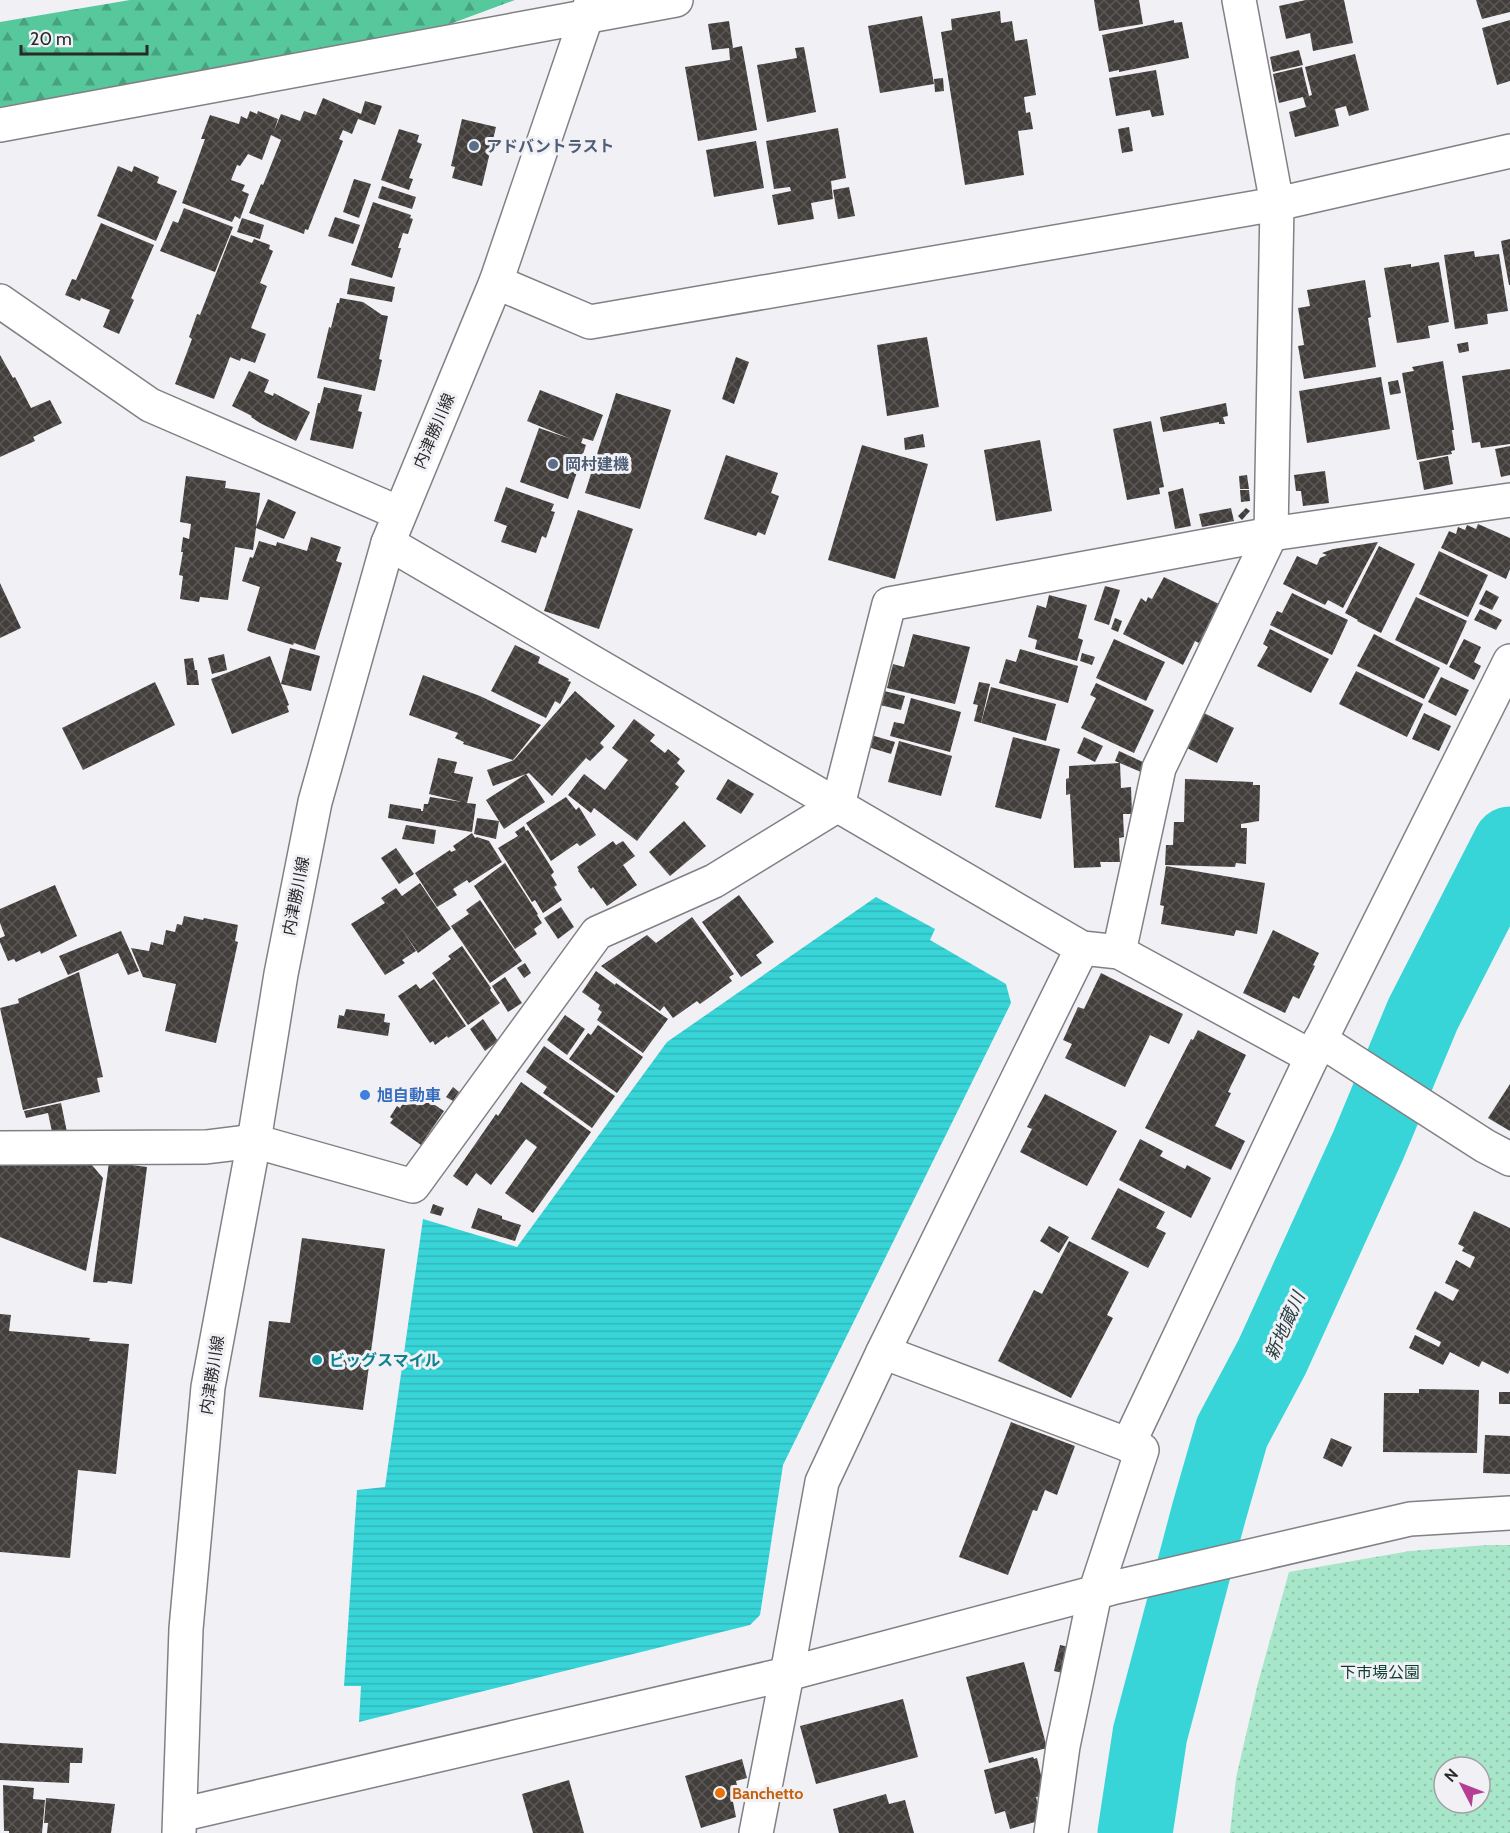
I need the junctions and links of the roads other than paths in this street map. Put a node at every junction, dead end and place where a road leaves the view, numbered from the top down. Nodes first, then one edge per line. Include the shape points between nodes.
1 (676, 0) edge
2 (1239, 0) edge
3 (589, 8) edge
4 (0, 125) edge
5 (1510, 151) edge
6 (1276, 204) junction
7 (496, 282) junction
8 (0, 301) edge
9 (1510, 500) edge
10 (399, 513) junction
11 (1271, 534) junction
12 (388, 543) junction
13 (1510, 661) edge
14 (838, 805) junction
15 (1082, 948) junction
16 (1119, 952) junction
17 (1316, 1048) junction
18 (254, 1141) junction
19 (0, 1148) edge
20 (1510, 1160) edge
21 (883, 1352) junction
22 (1128, 1445) junction
23 (1510, 1513) edge
24 (1103, 1590) junction
25 (788, 1674) junction
26 (180, 1824) edge
27 (756, 1833) edge
28 (1051, 1833) edge

1 - 3 street
2 - 6 street
3 - 4 street
3 - 7 street, 内津勝川線
5 - 6 street
6 - 7 street via 590,322
6 - 11 street
7 - 10 street, 内津勝川線
8 - 10 street via 150,405
9 - 11 street
10 - 12 street, 内津勝川線
11 - 14 street via 889,604
11 - 16 street via 1159,768
12 - 14 street
12 - 18 street, 内津勝川線 via 315,802 281,974
13 - 17 street
14 - 15 street
14 - 18 street via 714,881 597,933 413,1186
15 - 16 street
15 - 21 street
16 - 17 street
17 - 20 street
17 - 22 street
18 - 19 street via 206,1147
18 - 26 street, 内津勝川線 via 208,1388 186,1629
21 - 22 street
21 - 25 street via 822,1482
22 - 24 street via 1142,1450
23 - 24 street via 1410,1519
24 - 25 street
24 - 28 street via 1063,1746
25 - 26 street
25 - 27 street

